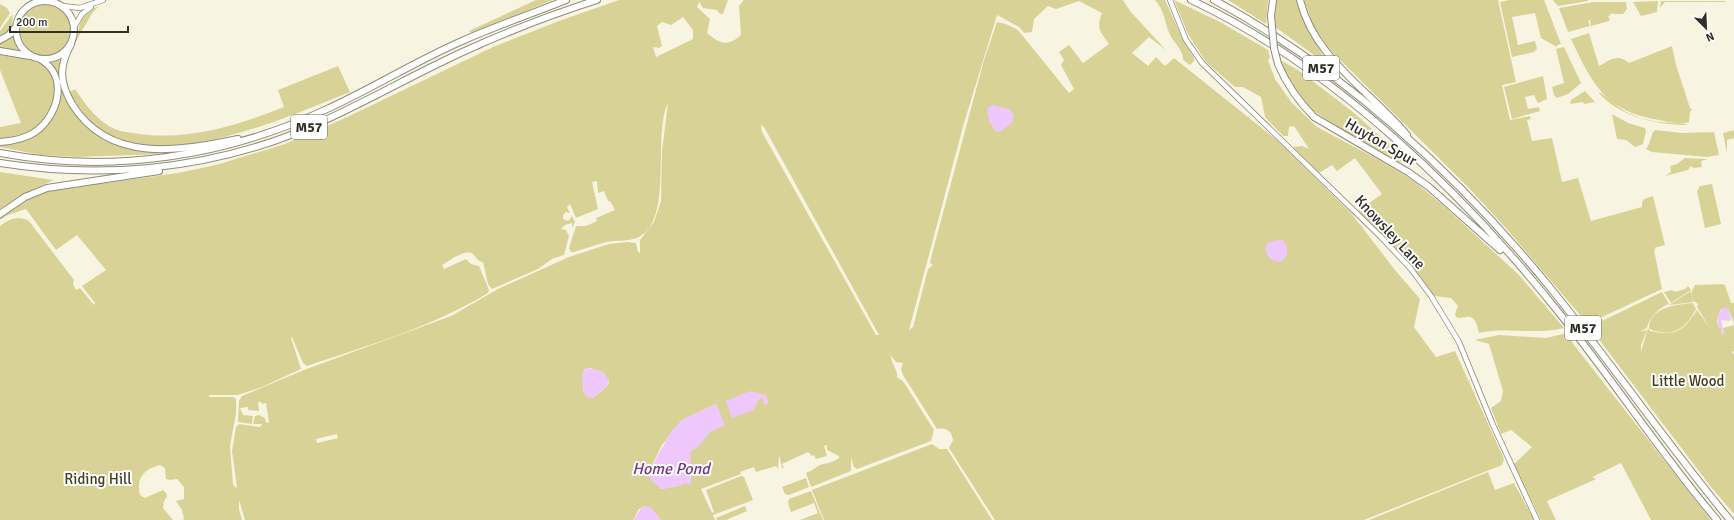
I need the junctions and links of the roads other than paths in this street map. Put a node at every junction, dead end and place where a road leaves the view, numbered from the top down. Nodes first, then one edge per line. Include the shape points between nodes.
1 (103, 0) edge
2 (566, 0) edge
3 (597, 0) edge
4 (1170, 0) edge
5 (1191, 0) edge
6 (1214, 0) edge
7 (1274, 0) edge
8 (1300, 0) edge
9 (34, 2) edge
10 (59, 3) edge
11 (96, 3) junction
12 (16, 27) junction
13 (74, 27) junction
14 (0, 40) edge
15 (71, 44) junction
16 (0, 51) edge
17 (37, 58) junction
18 (288, 126) junction
19 (0, 142) edge
20 (1419, 150) junction
21 (0, 153) edge
22 (200, 161) junction
23 (0, 163) edge
24 (0, 214) edge
25 (1529, 277) junction
26 (1537, 520) edge
27 (1717, 520) edge
28 (1730, 520) edge

1 - 11 main road
2 - 18 highway, M57 via 461,41 364,92
3 - 22 highway, M57 via 467,50 295,133 249,149
4 - 26 main road, Knowsley Lane via 1186,40 1202,63 1381,237 1431,296 1459,342 1493,425
5 - 25 highway, M57 via 1254,34 1298,62 1359,109 1449,190
6 - 20 highway, M57 via 1302,54 1348,88
7 - 25 highway, Huyton Spur / M57, bridge via 1271,16 1278,64 1290,89 1302,105 1314,117 1408,172 1461,215
8 - 20 highway, Huyton Spur / M57 via 1307,23 1318,42
9 - 10 highway via 44,0
9 - 12 highway via 21,13
10 - 11 main road via 80,8
10 - 13 highway via 72,16
11 - 13 main road via 82,14
12 - 14 highway
12 - 17 highway via 20,45
13 - 15 highway
15 - 17 highway via 57,56
15 - 18 highway, M57 via 61,68 68,95 88,123 114,141 140,148 182,148
16 - 17 highway
17 - 19 highway via 55,74 58,90 55,107 48,119 30,135
18 - 21 highway, M57 via 243,142 138,160 62,161
20 - 28 highway, M57 via 1510,241 1548,284 1686,467
22 - 23 highway, M57 via 108,171 52,170
22 - 24 highway, M57 via 162,171 47,188 26,197
25 - 27 highway, M57 via 1587,348 1680,475

